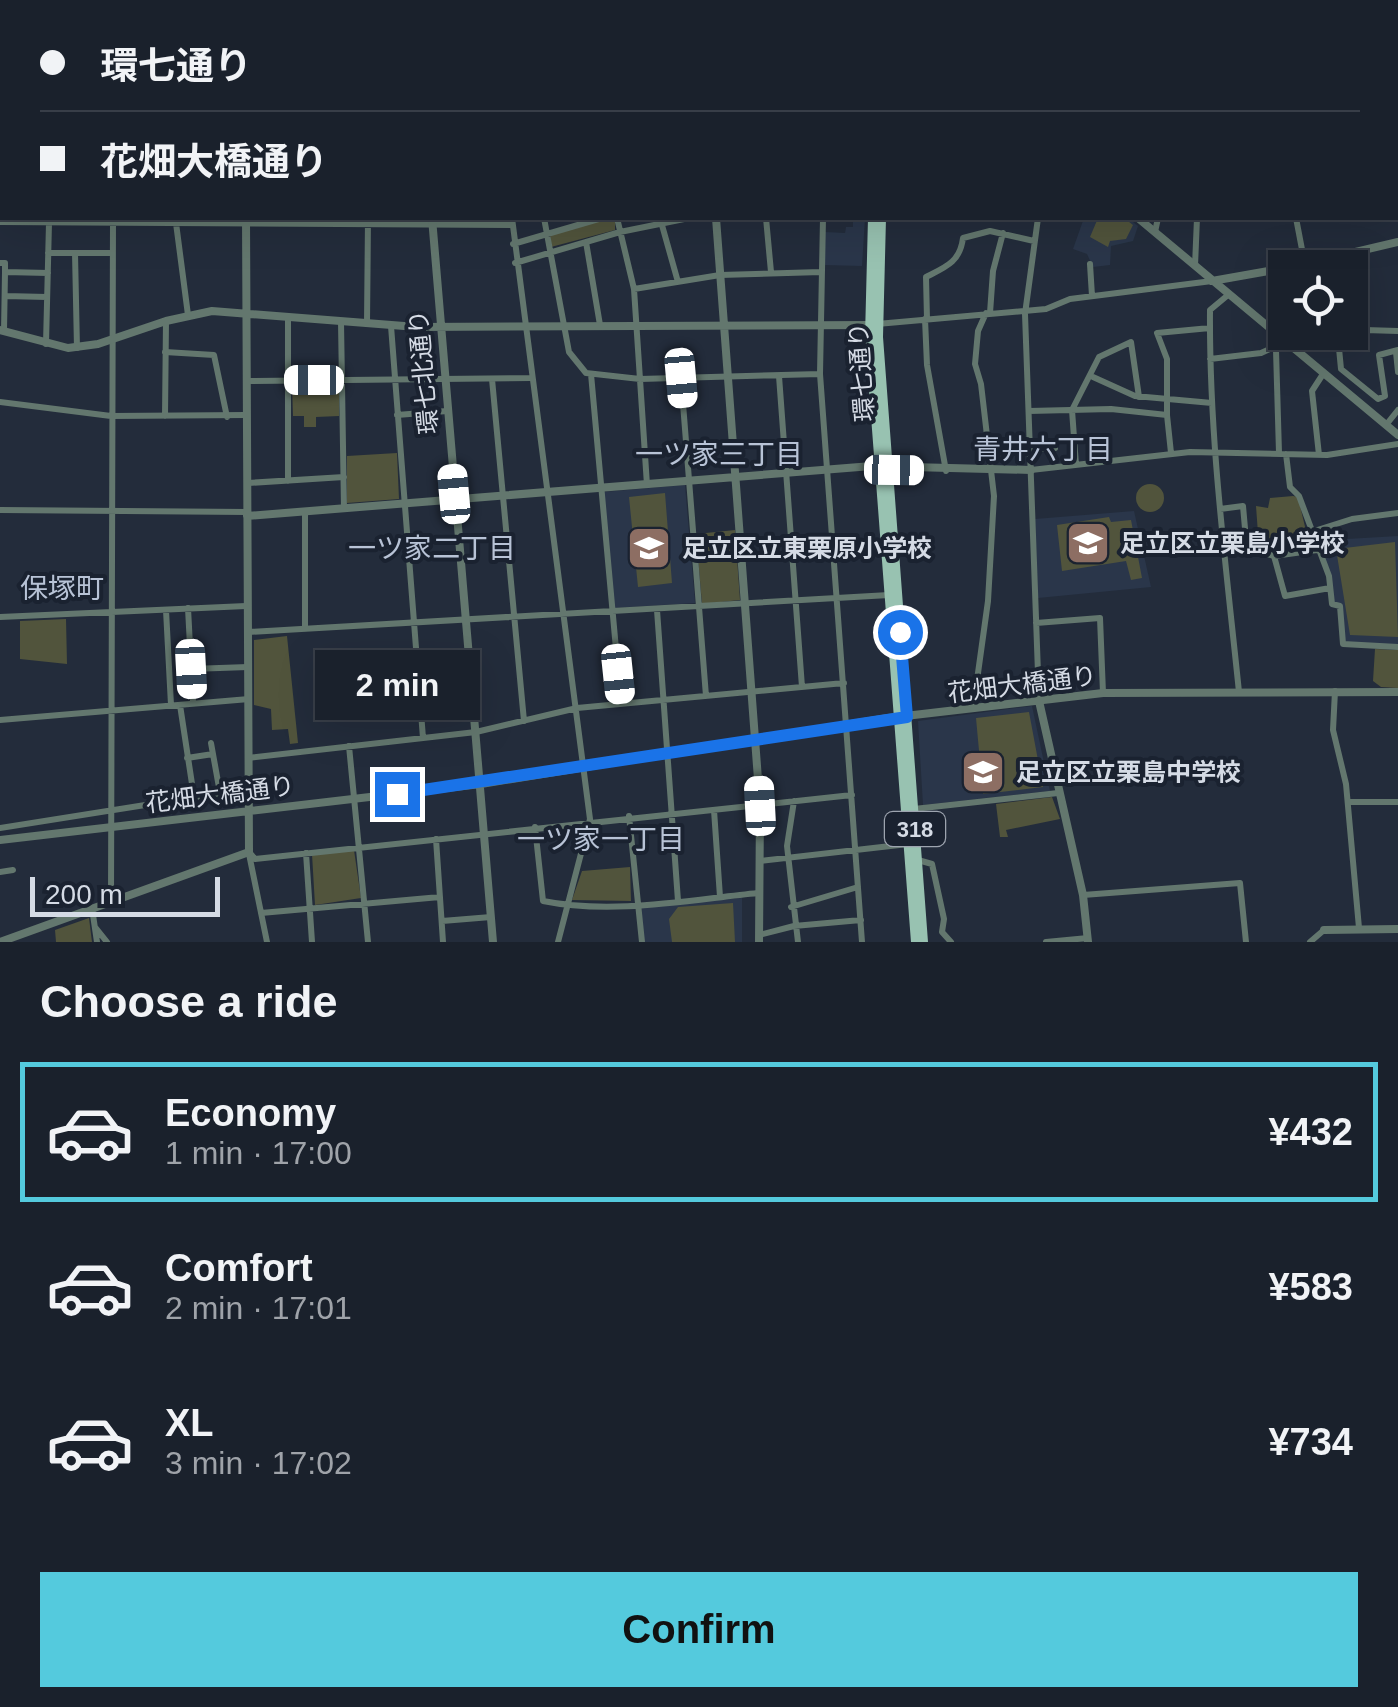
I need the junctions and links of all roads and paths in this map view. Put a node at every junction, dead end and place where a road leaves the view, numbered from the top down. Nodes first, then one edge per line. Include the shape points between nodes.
1 (615, 0) edge
2 (634, 0) edge
3 (18, 220) edge
4 (61, 220) edge
5 (113, 220) edge
6 (246, 220) edge
7 (544, 220) edge
8 (595, 220) edge
9 (617, 220) edge
10 (661, 220) edge
11 (716, 220) edge
12 (766, 220) edge
13 (823, 220) edge
14 (873, 220) edge
15 (881, 220) edge
16 (1038, 220) edge
17 (1140, 220) edge
18 (1158, 220) edge
19 (1197, 220) edge
20 (1296, 220) edge
21 (295, 221) edge
22 (316, 221) edge
23 (342, 221) edge
24 (368, 221) edge
25 (400, 221) edge
26 (432, 221) edge
27 (467, 221) edge
28 (512, 221) edge
29 (0, 222) edge
30 (176, 222) junction
31 (48, 223) junction
32 (620, 232) junction
33 (1155, 232) junction
34 (1003, 233) junction
35 (546, 234) junction
36 (1034, 241) junction
37 (586, 242) junction
38 (1398, 242) edge
39 (513, 244) junction
40 (1301, 250) edge
41 (1365, 250) edge
42 (48, 252) junction
43 (76, 253) junction
44 (112, 253) junction
45 (550, 253) junction
46 (0, 263) edge
47 (515, 263) junction
48 (1090, 264) dead end
49 (1194, 266) junction
50 (1268, 271) edge
51 (5, 272) junction
52 (771, 272) junction
53 (821, 272) junction
54 (48, 273) junction
55 (720, 275) junction
56 (1212, 280) junction
57 (678, 282) junction
58 (634, 289) junction
59 (1228, 295) junction
60 (5, 296) junction
61 (47, 296) junction
62 (1092, 296) junction
63 (1025, 310) junction
64 (247, 313) junction
65 (988, 313) junction
66 (188, 315) junction
67 (288, 317) junction
68 (926, 319) junction
69 (166, 321) junction
70 (341, 322) junction
71 (367, 324) junction
72 (564, 325) junction
73 (600, 325) junction
74 (873, 325) junction
75 (390, 326) junction
76 (523, 326) junction
77 (636, 326) junction
78 (724, 326) junction
79 (439, 327) junction
80 (818, 327) junction
81 (1210, 328) junction
82 (1268, 328) edge
83 (2, 330) edge
84 (1398, 331) edge
85 (113, 340) junction
86 (46, 345) junction
87 (77, 348) junction
88 (1276, 350) joint
89 (1294, 350) edge
90 (1397, 351) edge
91 (165, 352) junction
92 (1210, 359) junction
93 (1398, 372) edge
94 (591, 374) junction
95 (820, 374) junction
96 (1323, 374) junction
97 (779, 376) junction
98 (1093, 377) junction
99 (530, 378) junction
100 (681, 378) junction
101 (728, 378) junction
102 (492, 379) junction
103 (288, 380) junction
104 (341, 380) junction
105 (395, 380) junction
106 (444, 380) junction
107 (640, 380) junction
108 (1353, 380) junction
109 (247, 381) junction
110 (1344, 391) junction
111 (1139, 397) junction
112 (1167, 400) junction
113 (0, 402) edge
114 (1212, 403) junction
115 (1072, 410) junction
116 (1398, 410) edge
117 (447, 411) junction
118 (1029, 411) junction
119 (397, 415) junction
120 (1167, 415) junction
121 (111, 416) junction
122 (164, 416) junction
123 (246, 416) junction
124 (227, 417) junction
125 (1386, 425) junction
126 (1398, 435) edge
127 (1398, 444) edge
128 (1055, 448) dead end
129 (1030, 450) junction
130 (1214, 452) junction
131 (1172, 453) junction
132 (1283, 454) junction
133 (1318, 454) junction
134 (1076, 465) junction
135 (883, 468) junction
136 (828, 470) junction
137 (992, 470) junction
138 (1030, 470) junction
139 (946, 471) junction
140 (787, 473) junction
141 (344, 476) junction
142 (735, 477) junction
143 (288, 481) junction
144 (689, 481) junction
145 (248, 483) junction
146 (646, 484) junction
147 (598, 488) junction
148 (546, 492) junction
149 (503, 496) junction
150 (455, 500) junction
151 (402, 504) junction
152 (344, 508) junction
153 (1220, 509) junction
154 (0, 510) edge
155 (111, 511) junction
156 (305, 512) junction
157 (1398, 512) edge
158 (247, 514) junction
159 (1311, 532) junction
160 (1317, 550) junction
161 (1247, 551) junction
162 (1225, 552) junction
163 (1274, 556) junction
164 (1330, 588) junction
165 (889, 595) junction
166 (837, 600) junction
167 (796, 602) junction
168 (745, 605) junction
169 (246, 606) junction
170 (188, 608) junction
171 (699, 608) junction
172 (166, 610) junction
173 (656, 610) junction
174 (111, 612) junction
175 (611, 612) junction
176 (564, 614) junction
177 (0, 617) edge
178 (514, 617) junction
179 (466, 620) junction
180 (412, 623) junction
181 (1036, 623) junction
182 (304, 628) junction
183 (246, 632) junction
184 (1398, 647) edge
185 (248, 667) junction
186 (191, 669) junction
187 (844, 683) junction
188 (802, 687) junction
189 (752, 691) junction
190 (1335, 691) junction
191 (1239, 692) junction
192 (1398, 692) edge
193 (1103, 693) junction
194 (706, 696) junction
195 (248, 698) junction
196 (662, 700) junction
197 (1039, 701) junction
198 (192, 703) junction
199 (180, 704) junction
200 (621, 704) junction
201 (171, 705) junction
202 (578, 708) junction
203 (973, 709) junction
204 (110, 711) junction
205 (903, 717) junction
206 (0, 720) edge
207 (524, 721) junction
208 (846, 725) junction
209 (476, 732) junction
210 (424, 738) junction
211 (755, 740) junction
212 (211, 742) dead end
213 (348, 746) junction
214 (213, 754) junction
215 (667, 754) junction
216 (187, 758) junction
217 (247, 758) junction
218 (584, 768) junction
219 (481, 784) junction
220 (246, 789) junction
221 (220, 793) junction
222 (1058, 793) junction
223 (852, 795) junction
224 (194, 797) junction
225 (354, 799) junction
226 (794, 802) junction
227 (1348, 802) junction
228 (1398, 802) edge
229 (760, 806) junction
230 (110, 810) junction
231 (714, 810) junction
232 (914, 810) junction
233 (246, 812) junction
234 (671, 813) junction
235 (629, 816) junction
236 (590, 819) junction
237 (536, 827) junction
238 (0, 828) edge
239 (109, 828) junction
240 (485, 834) junction
241 (436, 839) junction
242 (0, 840) edge
243 (908, 844) junction
244 (359, 847) junction
245 (856, 848) junction
246 (248, 852) junction
247 (306, 852) junction
248 (788, 857) junction
249 (918, 860) junction
250 (758, 861) junction
251 (12, 870) dead end
252 (0, 872) edge
253 (858, 888) junction
254 (758, 893) junction
255 (1083, 896) junction
256 (440, 897) junction
257 (720, 897) junction
258 (111, 902) junction
259 (678, 902) junction
260 (364, 904) junction
261 (636, 905) junction
262 (565, 906) junction
263 (792, 907) junction
264 (92, 908) junction
265 (310, 908) junction
266 (261, 913) junction
267 (491, 916) junction
268 (442, 920) junction
269 (861, 920) junction
270 (95, 926) junction
271 (794, 926) junction
272 (1359, 928) junction
273 (1398, 929) edge
274 (1324, 930) joint
275 (758, 939) edge
276 (1088, 940) edge
277 (0, 942) edge
278 (96, 942) edge
279 (107, 942) edge
280 (268, 942) edge
281 (312, 942) edge
282 (368, 942) edge
283 (443, 942) edge
284 (493, 942) edge
285 (558, 942) edge
286 (642, 942) edge
287 (798, 942) edge
288 (862, 942) edge
289 (916, 942) edge
290 (923, 942) edge
291 (950, 942) edge
292 (1046, 942) edge
293 (1246, 942) edge
294 (1310, 942) edge

1 - 2 street
3 - 29 street
3 - 31 street
4 - 5 street
4 - 31 street
5 - 30 street
5 - 44 street
6 - 21 street
6 - 30 street
6 - 64 street
7 - 35 street
8 - 35 street
9 - 32 street
10 - 32 street
10 - 57 street
11 - 55 street
12 - 52 street
13 - 53 street
14 - 74 main road, 環七通り / 318
15 - 74 main road, 環七通り / 318
16 - 36 street
17 - 33 street
18 - 33 street
19 - 49 street
20 - 40 street
21 - 22 street
22 - 23 street
23 - 24 street
24 - 25 street
24 - 71 street
25 - 26 street
26 - 27 street
26 - 79 street, 環七北通り
27 - 28 street
28 - 39 street
30 - 66 street
31 - 42 street
32 - 37 street
32 - 58 street
33 - 49 street
34 - 36 street
34 - 65 street
34 - 68 street via 963,238 961,254 926,277
35 - 39 street
35 - 45 street
36 - 63 street
37 - 45 street
37 - 73 street
38 - 41 street
39 - 47 street
42 - 43 street
42 - 54 street
43 - 44 street
43 - 87 street
44 - 85 street
45 - 47 street
45 - 72 street
46 - 51 street
47 - 76 street
48 - 62 street
49 - 56 street
50 - 56 street
51 - 54 street
51 - 60 street
52 - 53 street
52 - 55 street
53 - 80 street
54 - 61 street
55 - 57 street
55 - 78 street
56 - 59 street
56 - 62 street
57 - 58 street
58 - 77 street
59 - 81 street via 1210,310
59 - 82 street
60 - 61 street
60 - 83 street
61 - 86 street
62 - 63 street
63 - 65 street
63 - 118 street
64 - 66 street
64 - 67 street
64 - 109 street
65 - 68 street
65 - 137 street via 978,331 975,364
66 - 69 street
67 - 70 street
67 - 103 street
68 - 74 street
68 - 139 street via 927,365
69 - 85 street
69 - 91 street
70 - 71 street
70 - 104 street
71 - 75 street
72 - 73 street
72 - 76 street
72 - 94 street via 572,359
73 - 77 street
74 - 80 street
74 - 135 main road, 環七通り / 318
75 - 79 street
75 - 105 street
76 - 79 street
76 - 99 street
77 - 78 street
77 - 107 street
78 - 80 street
78 - 101 street
79 - 106 street, 環七北通り
80 - 95 street
81 - 92 street
81 - 112 street via 1157,333 1167,358
83 - 86 street
84 - 108 street via 1338,338 1341,369
85 - 87 street
85 - 121 street
86 - 87 street
88 - 92 street
88 - 132 street
89 - 96 street
90 - 93 street
90 - 108 street via 1378,355 1385,396 1378,400
91 - 122 street
91 - 124 street via 214,355
92 - 114 street
94 - 107 street
94 - 147 street
95 - 97 street
95 - 136 street
96 - 110 street
96 - 133 street via 1312,391
97 - 101 street
97 - 140 street
98 - 111 street
98 - 111 street via 1100,357 1131,342
98 - 115 street
99 - 102 street
99 - 148 street
100 - 101 street
100 - 107 street
100 - 144 street
101 - 142 street
102 - 106 street
102 - 149 street
103 - 104 street
103 - 109 street
103 - 143 street
104 - 105 street
104 - 141 street
105 - 106 street
105 - 119 street
106 - 117 street, 環七北通り
107 - 146 street
108 - 110 street
109 - 123 street
110 - 125 street
111 - 112 street
112 - 114 street
112 - 120 street
113 - 121 street
114 - 130 street
115 - 118 street
115 - 120 street
115 - 134 street
116 - 125 street
117 - 119 street
117 - 150 street, 環七北通り
118 - 129 street
119 - 151 street
120 - 131 street
121 - 122 street
121 - 155 street
122 - 124 street
123 - 124 street
123 - 145 street
125 - 126 street
127 - 133 street
128 - 129 street
129 - 138 street
130 - 131 street
130 - 132 street
130 - 153 street
131 - 134 street
132 - 133 street
132 - 159 street
134 - 138 street
135 - 136 street
135 - 139 street
135 - 165 main road, 環七通り / 318
135 - 205 main road, 環七通り / 318
136 - 140 street
136 - 166 street
137 - 138 street
137 - 139 street
137 - 203 street via 988,601
138 - 181 street
140 - 142 street
140 - 167 street
141 - 143 street
141 - 152 street
142 - 144 street
142 - 168 street
143 - 145 street
144 - 146 street
144 - 171 street
145 - 158 street
146 - 147 street
147 - 148 street
147 - 175 street
148 - 149 street
148 - 176 street
149 - 150 street
149 - 178 street
150 - 151 street
150 - 179 street, 環七北通り
151 - 152 street
151 - 180 street
152 - 156 street
153 - 161 street via 1243,506
153 - 162 street
154 - 155 street
155 - 158 street
155 - 174 street
156 - 158 street
156 - 182 street
157 - 159 street
158 - 169 street
159 - 160 street
160 - 163 street
160 - 164 street
161 - 162 street
161 - 163 street
162 - 191 street
163 - 164 street via 1286,596
164 - 184 street via 1332,604 1340,606 1343,644
165 - 166 street
165 - 205 main road, 環七通り / 318
166 - 167 street
166 - 187 street
167 - 168 street
167 - 188 street
168 - 171 street
168 - 189 street
169 - 170 street
169 - 183 street
170 - 172 street
170 - 186 street
171 - 173 street
171 - 194 street
172 - 174 street
172 - 201 street
173 - 175 street
173 - 196 street
174 - 177 street
174 - 204 street
175 - 176 street
175 - 200 street
176 - 178 street
176 - 202 street
178 - 179 street
178 - 207 street
179 - 180 street
179 - 209 street, 環七北通り
180 - 182 street
180 - 210 street
181 - 193 street via 1100,618
181 - 197 street
182 - 183 street
183 - 185 street
185 - 186 street
185 - 195 street
186 - 198 street
187 - 188 street
187 - 208 street
188 - 189 street
189 - 194 street
189 - 211 street
190 - 191 street, 花畑大橋通り
190 - 192 street, 花畑大橋通り
190 - 227 street via 1333,730
191 - 193 street, 花畑大橋通り
193 - 197 street, 花畑大橋通り
194 - 196 street
195 - 198 street
195 - 217 street
196 - 200 street
196 - 215 street
197 - 203 street, 花畑大橋通り
197 - 222 street
198 - 199 street
199 - 201 street
199 - 216 street
200 - 202 street
201 - 204 street
202 - 207 street
202 - 218 street
203 - 205 street, 花畑大橋通り
204 - 206 street
204 - 230 street
205 - 208 street, 花畑大橋通り
205 - 232 main road, 環七通り / 318
205 - 243 main road, 環七通り / 318
207 - 209 street
208 - 211 street, 花畑大橋通り
208 - 223 street
209 - 210 street
209 - 219 street, 環七北通り
210 - 213 street
211 - 215 street, 花畑大橋通り
211 - 229 street
212 - 214 street
213 - 217 street
213 - 225 street
214 - 216 street
214 - 221 street
215 - 218 street, 花畑大橋通り
215 - 234 street
216 - 224 street
217 - 220 street
218 - 219 street, 花畑大橋通り
218 - 236 street
219 - 225 street, 花畑大橋通り
219 - 240 street, 環七北通り
220 - 221 street
220 - 233 street
221 - 224 street
222 - 232 street
222 - 255 street
223 - 226 street
223 - 245 street
224 - 230 street
225 - 233 street, 花畑大橋通り
225 - 244 street
226 - 229 street
226 - 248 street
227 - 228 street
227 - 272 street
229 - 231 street
229 - 250 street
230 - 238 street
230 - 239 street
231 - 234 street
231 - 257 street
232 - 249 main road, 環七通り / 318
233 - 239 street, 花畑大橋通り
233 - 246 street
234 - 235 street
234 - 259 street
235 - 236 street
235 - 261 street
236 - 237 street
236 - 262 street
237 - 240 street
237 - 262 street via 543,901
239 - 242 street, 花畑大橋通り
239 - 258 street
240 - 241 street
240 - 267 street, 環七北通り
241 - 244 street
241 - 256 street
243 - 245 street
243 - 289 main road, 環七通り / 318
244 - 247 street
244 - 260 street
245 - 248 street
245 - 253 street
246 - 247 street via 254,858
246 - 258 street
246 - 266 street
247 - 265 street
248 - 250 street
248 - 263 street
249 - 290 main road, 環七通り / 318
249 - 291 street via 932,864 942,932
250 - 254 street
251 - 252 street
253 - 263 street
253 - 269 street
254 - 257 street
254 - 275 street
255 - 276 street
255 - 293 street via 1240,883
256 - 260 street
256 - 268 street
257 - 259 street
258 - 264 street
259 - 261 street
260 - 265 street
260 - 282 street
261 - 262 street
261 - 286 street
262 - 285 street
263 - 271 street
264 - 270 street
264 - 277 street
265 - 266 street
265 - 281 street
266 - 280 street
267 - 268 street
267 - 284 street, 環七北通り
268 - 283 street
269 - 271 street
269 - 288 street
270 - 278 street
270 - 279 street
271 - 275 street
271 - 287 street
272 - 273 street
272 - 274 street
274 - 294 street
276 - 292 street

